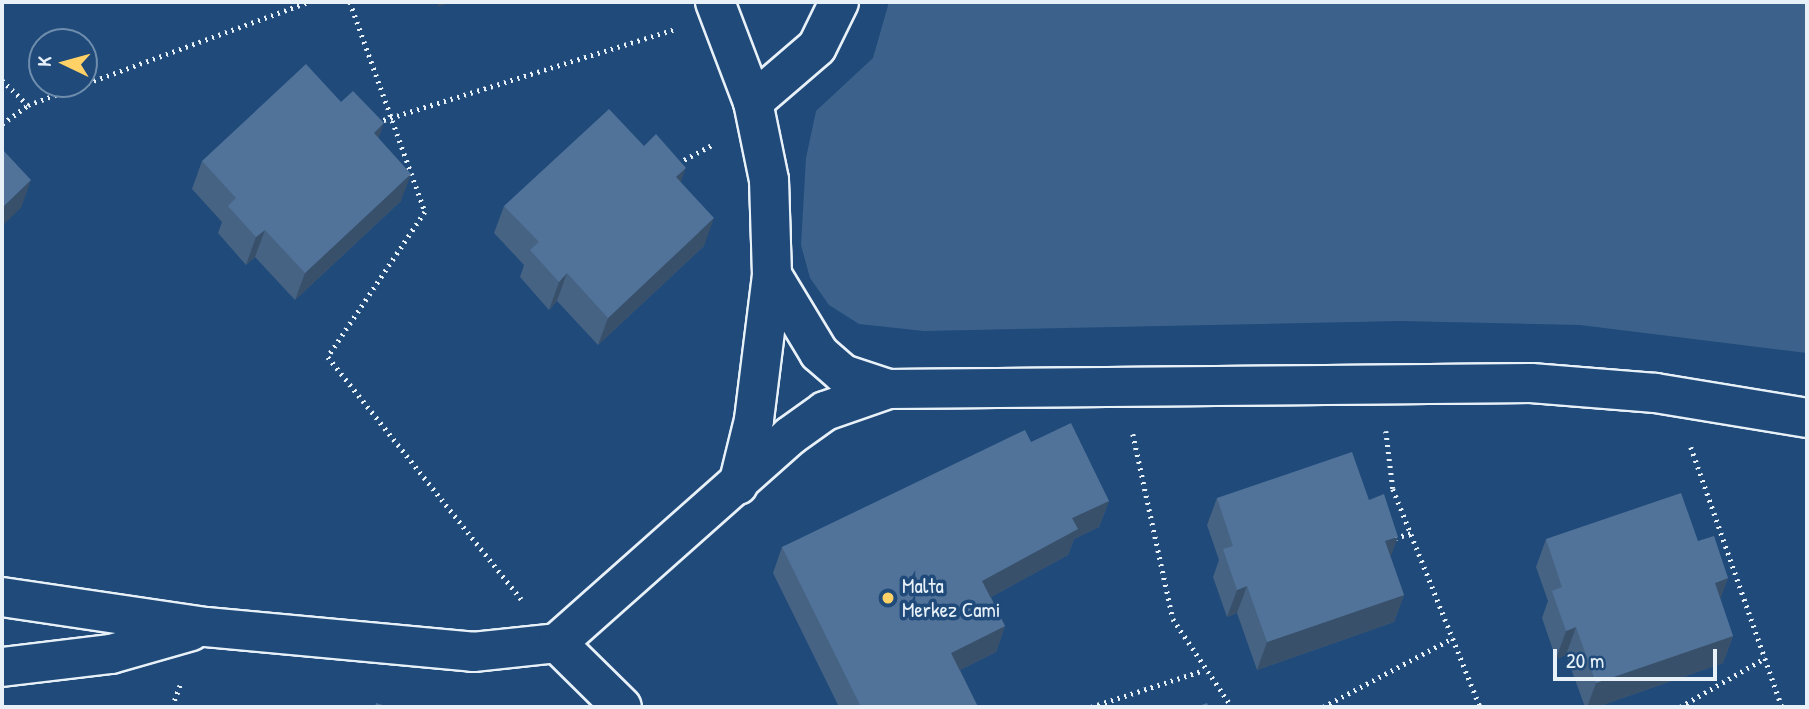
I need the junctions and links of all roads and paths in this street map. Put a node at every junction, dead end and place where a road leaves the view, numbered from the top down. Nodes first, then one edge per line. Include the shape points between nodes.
1 (308, 2) edge
2 (350, 2) edge
3 (839, 2) edge
4 (717, 9) edge
5 (2, 80) edge
6 (28, 105) junction
7 (390, 114) junction
8 (757, 115) junction
9 (2, 124) edge
10 (369, 128) edge
11 (671, 170) edge
12 (772, 275) junction
13 (1386, 384) junction
14 (888, 388) junction
15 (1123, 389) junction
16 (1673, 396) junction
17 (1807, 418) edge
18 (738, 485) junction
19 (1410, 533) junction
20 (1381, 543) edge
21 (1736, 577) junction
22 (1724, 581) edge
23 (2, 597) edge
24 (206, 626) junction
25 (1453, 638) junction
26 (557, 643) junction
27 (1765, 658) junction
28 (2, 667) edge
29 (1204, 670) junction
30 (622, 707) edge
31 (1091, 707) edge
32 (1232, 707) edge
33 (1323, 707) edge
34 (1480, 707) edge
35 (1680, 707) edge
36 (1782, 707) edge

1 - 6 path
2 - 7 path
3 - 8 street via 817,47
4 - 7 path
4 - 8 street
5 - 6 path
6 - 9 path
7 - 10 path
7 - 26 path via 425,212 328,357
8 - 11 path
8 - 12 street via 769,180
12 - 14 street via 819,353 843,374
12 - 18 street via 754,420
13 - 15 street
13 - 16 street via 1531,383
13 - 19 path via 1388,464
14 - 15 street
14 - 18 street via 825,411
15 - 29 path via 1173,619
16 - 17 street
16 - 21 path
18 - 26 street
19 - 20 path
19 - 25 path
21 - 22 path
21 - 27 path
23 - 24 street
24 - 26 street via 473,652
24 - 28 street via 111,654
25 - 33 path
25 - 34 path
26 - 30 street
27 - 35 path
27 - 36 path
29 - 31 path
29 - 32 path

